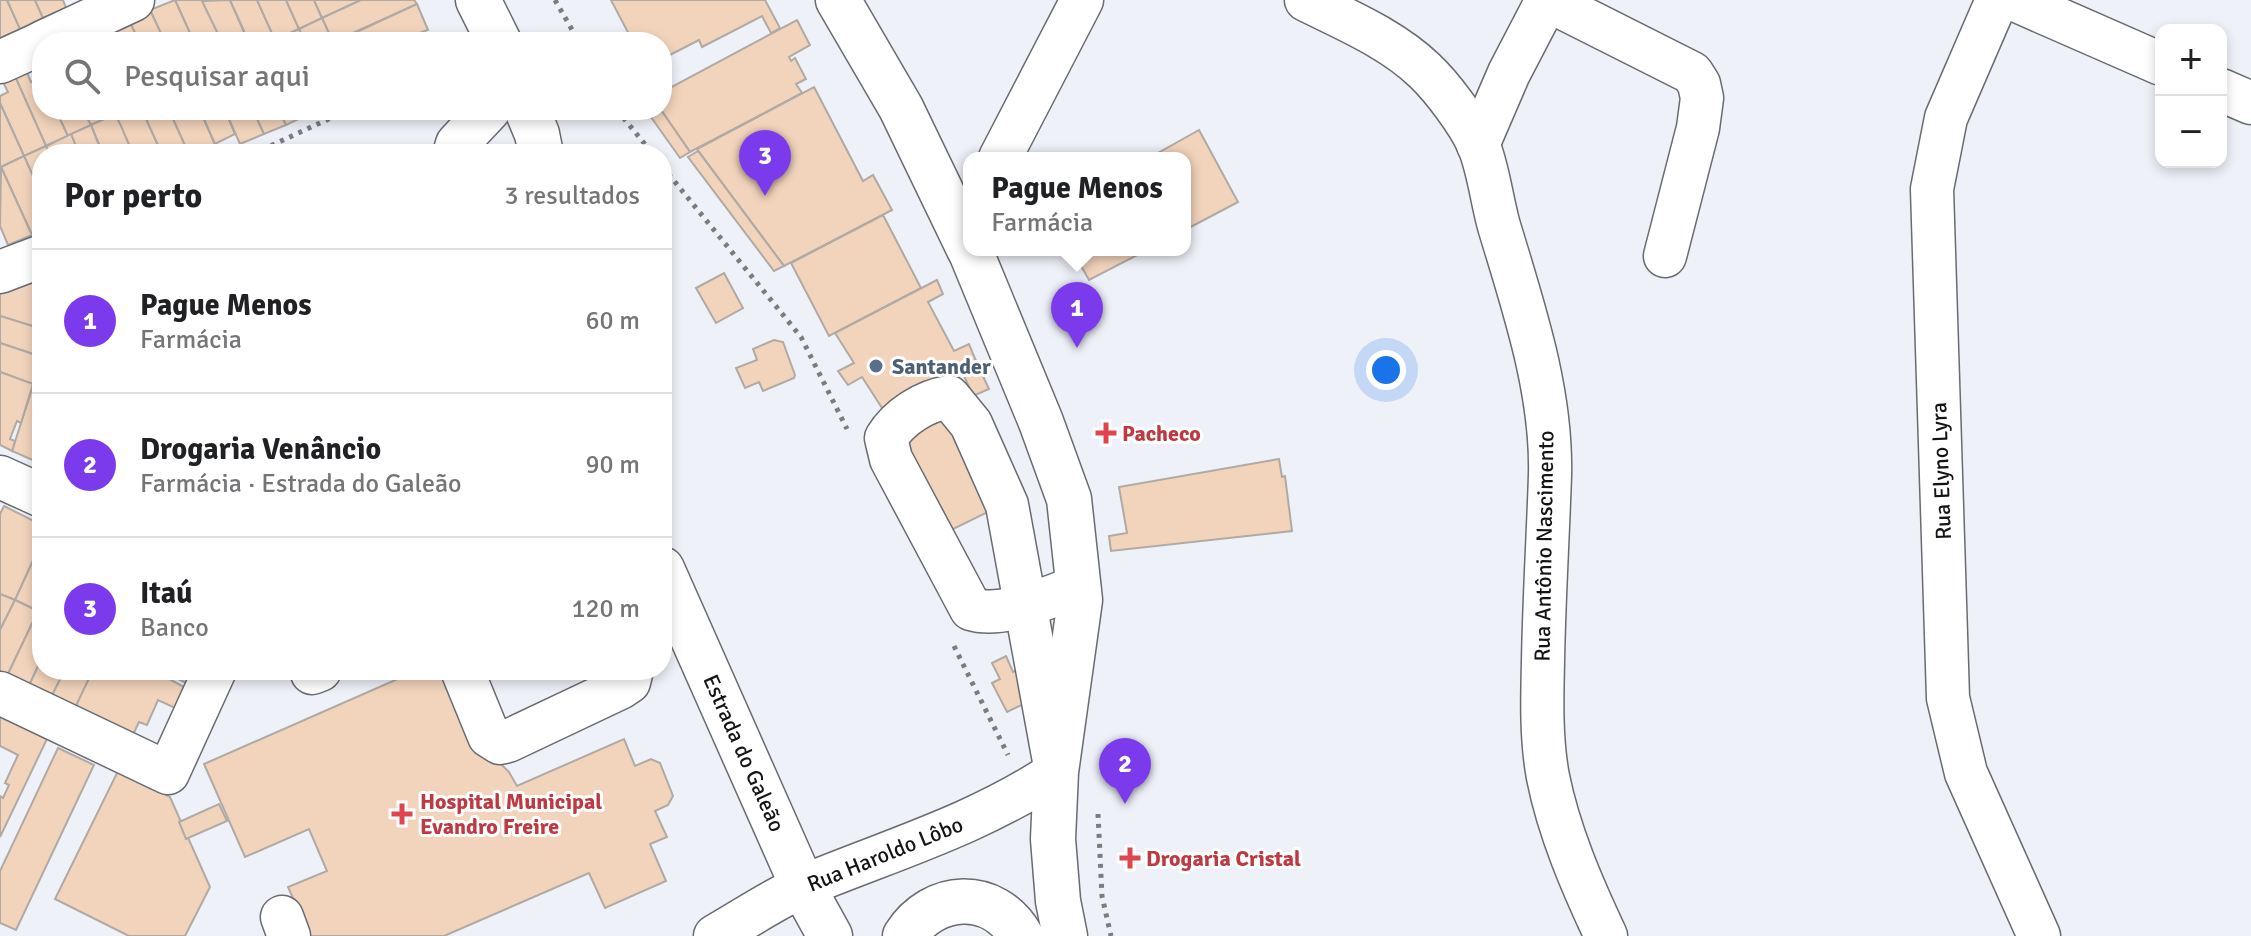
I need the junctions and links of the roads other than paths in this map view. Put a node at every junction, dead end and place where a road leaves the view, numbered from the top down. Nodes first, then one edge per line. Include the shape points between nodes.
1 (133, 0) edge
2 (478, 0) edge
3 (838, 0) edge
4 (1082, 0) edge
5 (1306, 0) edge
6 (1547, 0) edge
7 (1997, 0) edge
8 (2015, 0) edge
9 (497, 27) edge
10 (64, 32) edge
11 (32, 47) edge
12 (2155, 61) edge
13 (0, 62) edge
14 (2227, 93) edge
15 (2251, 103) edge
16 (480, 120) edge
17 (531, 120) edge
18 (457, 144) edge
19 (539, 144) edge
20 (1478, 145) junction
21 (1003, 152) edge
22 (963, 236) edge
23 (972, 256) edge
24 (1665, 256) dead end
25 (32, 260) edge
26 (0, 272) edge
27 (0, 477) edge
28 (32, 491) edge
29 (1079, 586) junction
30 (672, 593) edge
31 (1026, 606) junction
32 (210, 680) edge
33 (466, 680) edge
34 (630, 680) edge
35 (0, 693) edge
36 (1056, 772) junction
37 (803, 887) junction
38 (715, 936) edge
39 (830, 936) edge
40 (905, 936) edge
41 (1021, 936) edge
42 (1065, 936) edge
43 (1606, 936) edge
44 (2039, 936) edge

1 - 10 street
2 - 9 main road
3 - 22 main road via 901,108
4 - 21 street
5 - 20 street, Rua Antônio Nascimento via 1395,48 1424,70
6 - 20 street
6 - 24 street via 1692,73 1699,84 1698,128
7 - 44 street, Rua Elyno Lyra via 1946,118 1932,189 1948,698 1966,773
8 - 12 street
11 - 13 street
14 - 15 street
16 - 18 street
17 - 19 main road
20 - 43 street, Rua Antônio Nascimento via 1524,305 1547,429 1542,714 1548,776 1560,825
23 - 29 main road via 1069,499
25 - 26 street
27 - 28 street
29 - 31 street
29 - 36 main road
30 - 37 main road, Estrada do Galeão
31 - 31 street via 1007,505 964,413 949,397 934,399 896,423 886,438 891,459 971,609
31 - 36 street
32 - 35 street via 168,773
33 - 34 street via 489,736 500,743
36 - 37 street, Rua Haroldo Lôbo via 963,823
36 - 42 main road via 1053,839
37 - 38 street, Rua Haroldo Lôbo
37 - 39 main road, Estrada do Galeão
40 - 41 main road via 930,909 962,901 993,908

